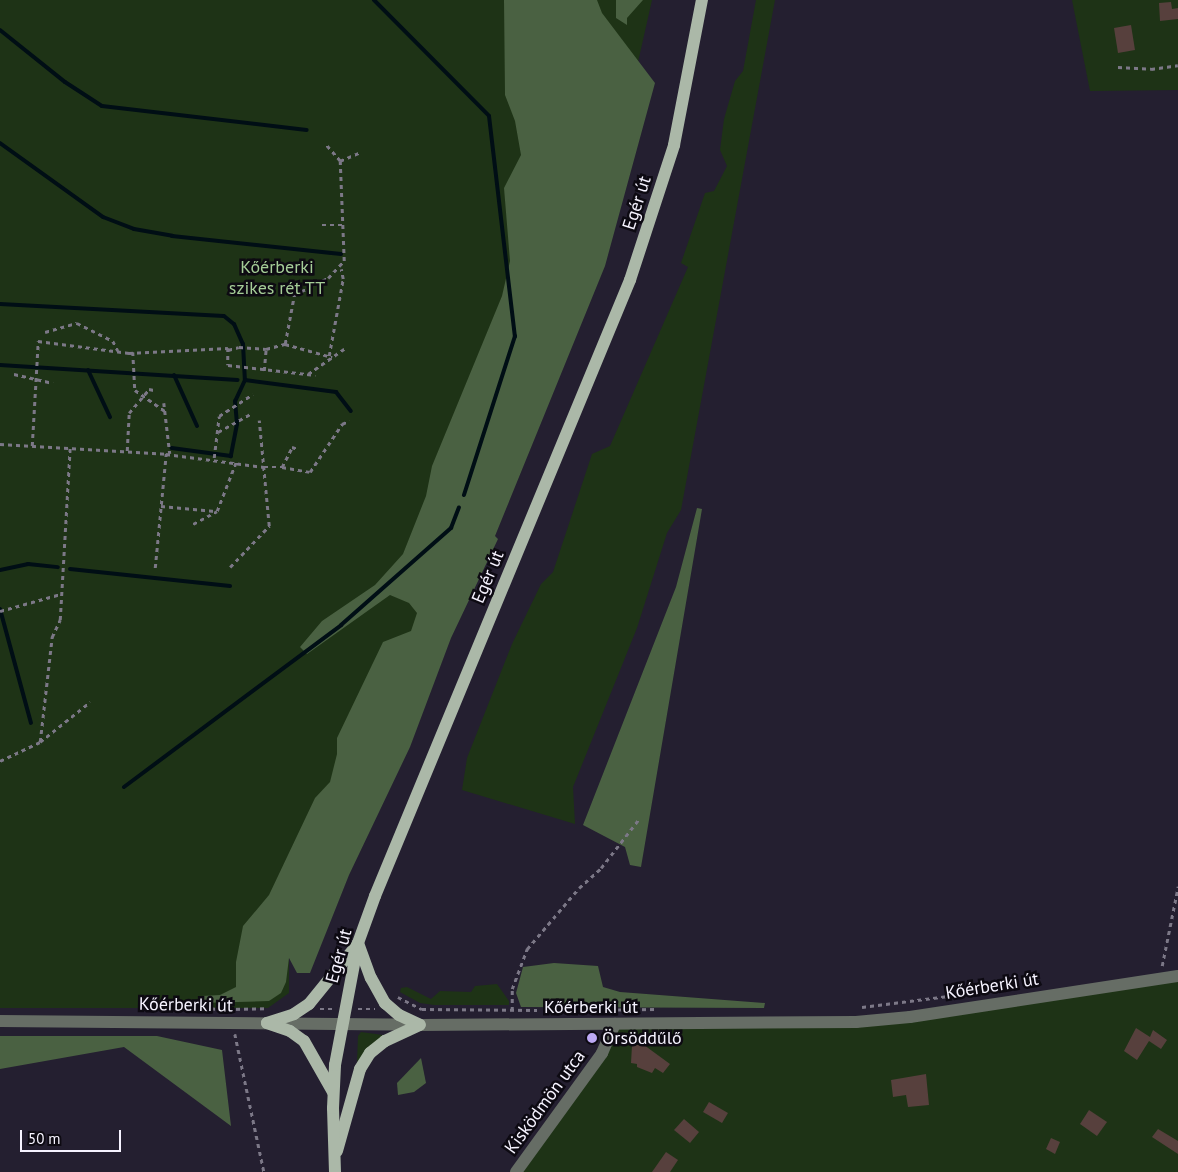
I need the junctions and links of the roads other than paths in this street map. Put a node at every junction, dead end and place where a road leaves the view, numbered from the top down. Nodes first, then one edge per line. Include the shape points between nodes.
1 (702, 0) edge
2 (358, 944) junction
3 (1178, 976) edge
4 (0, 1021) edge
5 (267, 1023) junction
6 (342, 1023) junction
7 (615, 1024) junction
8 (420, 1025) junction
9 (333, 1092) junction
10 (335, 1158) junction
11 (335, 1172) edge
12 (516, 1172) edge

1 - 2 main road, Egér út via 674,145 630,280
2 - 5 main road via 309,1004 294,1014
2 - 6 main road, Egér út
2 - 8 main road via 370,978 385,1004
3 - 7 street, Kőérberki út via 1162,972 910,1017 856,1022
4 - 5 street, Kőérberki út
5 - 6 street, Kőérberki út
5 - 9 main road via 290,1031 304,1041
6 - 8 street, Kőérberki út
6 - 9 main road, Egér út
7 - 8 street, Kőérberki út
7 - 12 street, Kisködmön utca via 602,1053
8 - 10 main road via 385,1041 365,1061
9 - 10 main road, Egér út
10 - 11 main road, Egér út

